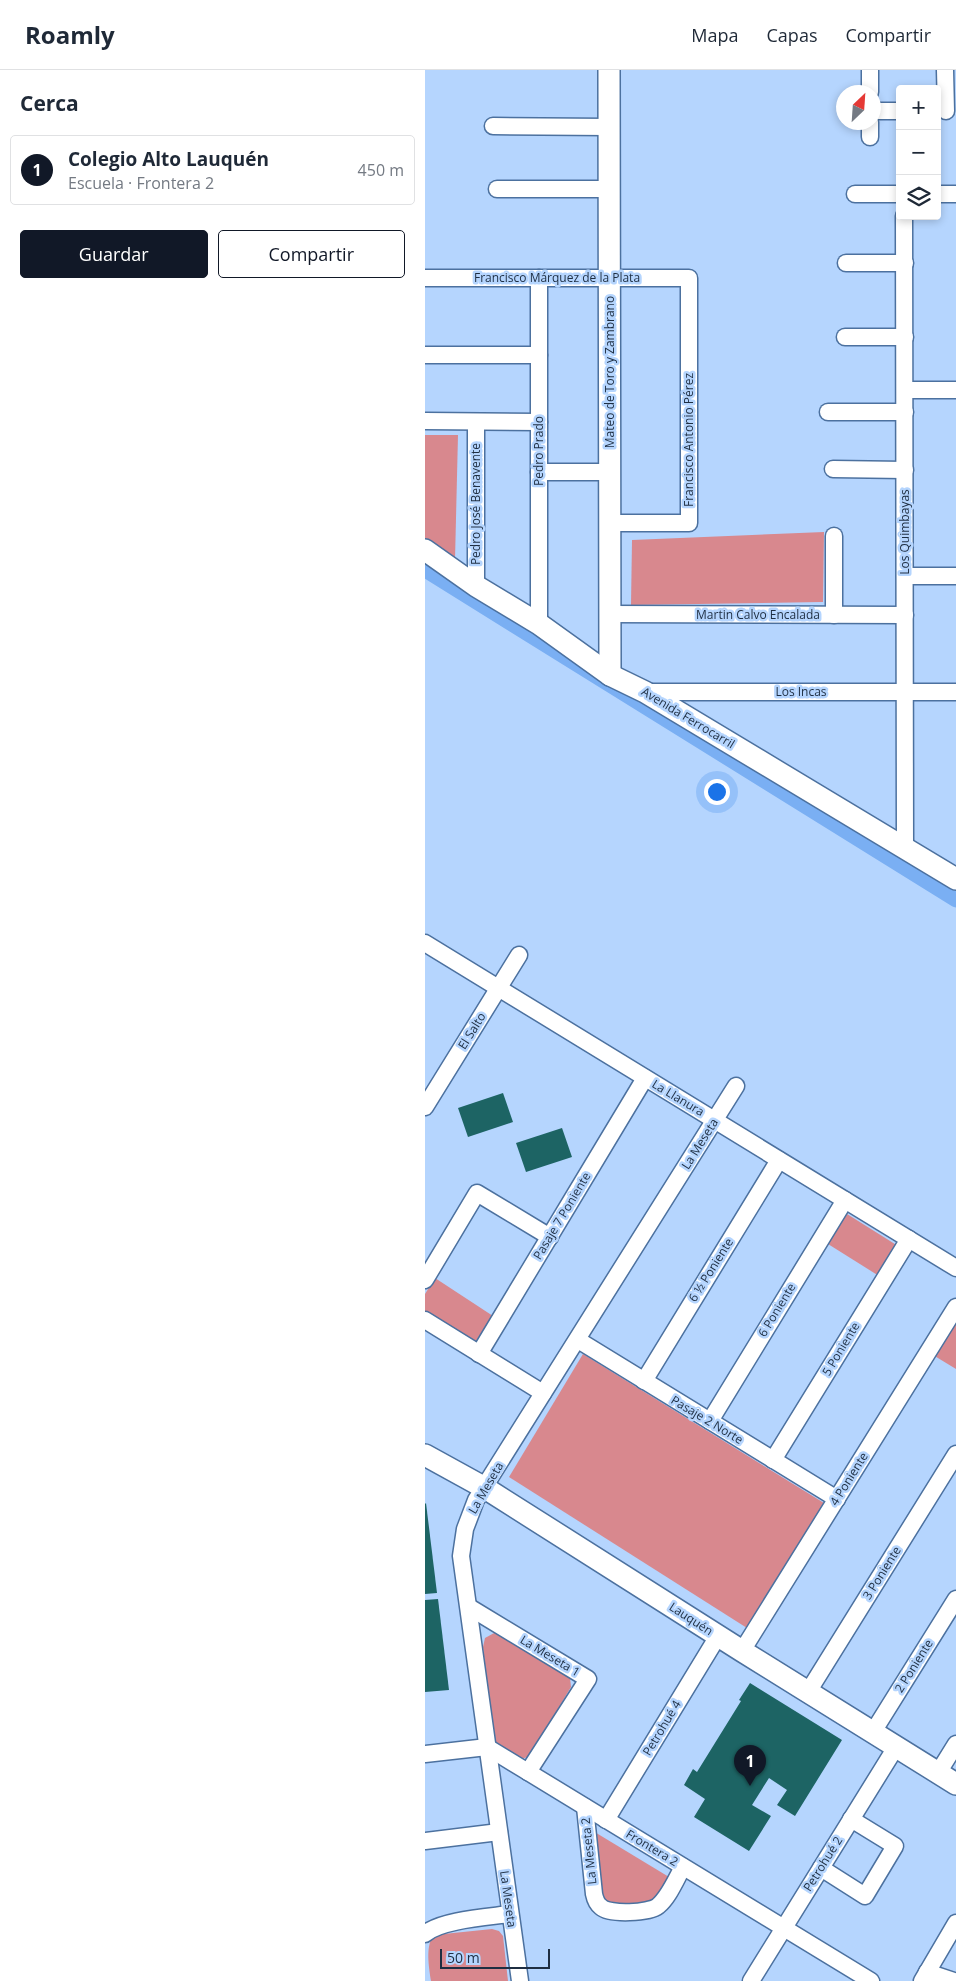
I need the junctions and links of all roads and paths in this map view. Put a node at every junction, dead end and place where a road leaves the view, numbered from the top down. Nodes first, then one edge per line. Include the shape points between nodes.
1 (609, 70) edge
2 (869, 70) edge
3 (945, 70) edge
4 (870, 85) edge
5 (881, 111) edge
6 (896, 111) edge
7 (946, 111) edge
8 (493, 126) dead end
9 (609, 127) junction
10 (497, 189) dead end
11 (609, 189) junction
12 (855, 194) dead end
13 (896, 194) edge
14 (941, 194) edge
15 (956, 194) edge
16 (904, 220) edge
17 (846, 263) dead end
18 (905, 263) junction
19 (425, 278) edge
20 (539, 278) junction
21 (609, 278) junction
22 (689, 278) joint
23 (845, 337) dead end
24 (905, 337) junction
25 (425, 354) edge
26 (539, 355) junction
27 (905, 390) junction
28 (956, 390) edge
29 (828, 412) dead end
30 (905, 412) junction
31 (425, 421) edge
32 (475, 422) junction
33 (539, 422) junction
34 (833, 469) dead end
35 (905, 470) junction
36 (539, 472) junction
37 (610, 472) junction
38 (610, 523) junction
39 (834, 536) dead end
40 (425, 550) edge
41 (905, 576) junction
42 (956, 576) edge
43 (476, 586) junction
44 (610, 614) junction
45 (834, 615) junction
46 (905, 615) junction
47 (539, 624) junction
48 (610, 675) junction
49 (645, 692) junction
50 (905, 692) junction
51 (956, 692) edge
52 (905, 848) junction
53 (956, 879) edge
54 (425, 943) edge
55 (519, 955) dead end
56 (499, 988) junction
57 (645, 1078) junction
58 (736, 1086) dead end
59 (425, 1107) edge
60 (715, 1120) junction
61 (779, 1160) junction
62 (845, 1200) junction
63 (550, 1237) junction
64 (909, 1239) junction
65 (956, 1268) edge
66 (425, 1280) edge
67 (956, 1306) edge
68 (425, 1320) edge
69 (578, 1340) junction
70 (479, 1354) junction
71 (644, 1381) junction
72 (543, 1394) junction
73 (710, 1421) junction
74 (956, 1454) edge
75 (425, 1455) edge
76 (773, 1460) junction
77 (485, 1488) junction
78 (837, 1499) junction
79 (956, 1599) edge
80 (469, 1607) junction
81 (718, 1636) junction
82 (743, 1651) junction
83 (808, 1692) junction
84 (873, 1732) junction
85 (956, 1744) edge
86 (487, 1747) junction
87 (896, 1747) junction
88 (425, 1754) edge
89 (528, 1772) junction
90 (947, 1778) edge
91 (585, 1807) junction
92 (851, 1819) junction
93 (606, 1820) junction
94 (499, 1832) junction
95 (425, 1841) edge
96 (683, 1866) junction
97 (821, 1868) junction
98 (511, 1914) junction
99 (956, 1923) edge
100 (784, 1928) junction
101 (425, 1934) edge
102 (924, 1976) edge
103 (520, 1981) edge
104 (751, 1981) edge
105 (871, 1981) edge
106 (954, 1981) edge

1 - 9 street, Mateo de Toro y Zambrano
2 - 4 street
3 - 7 street
5 - 6 street
8 - 9 street
9 - 11 street, Mateo de Toro y Zambrano
10 - 11 street
11 - 21 street, Mateo de Toro y Zambrano
12 - 13 street
14 - 15 street
16 - 18 street, Los Quimbayas
17 - 18 street
18 - 24 street, Los Quimbayas
19 - 20 street, Francisco Márquez de la Plata
20 - 21 street, Francisco Márquez de la Plata
20 - 26 street, Pedro Prado
21 - 22 street, Francisco Márquez de la Plata
21 - 37 street, Mateo de Toro y Zambrano
22 - 38 street, Francisco Antonio Pérez via 689,523
23 - 24 street
24 - 27 street, Los Quimbayas
25 - 26 street
26 - 33 street, Pedro Prado
27 - 28 street
27 - 30 street, Los Quimbayas
29 - 30 street
30 - 35 street, Los Quimbayas
31 - 32 street
32 - 33 street
32 - 43 street, Pedro José Benavente
33 - 36 street, Pedro Prado
34 - 35 street
35 - 41 street, Los Quimbayas
36 - 37 street
36 - 47 street, Pedro Prado
37 - 38 street, Mateo de Toro y Zambrano
38 - 44 street, Mateo de Toro y Zambrano
39 - 45 street
40 - 43 street, Avenida Ferrocarril
41 - 42 street
41 - 46 street, Los Quimbayas
43 - 47 street, Avenida Ferrocarril
44 - 45 street, Martin Calvo Encalada
44 - 48 street, Mateo de Toro y Zambrano
45 - 46 street, Martin Calvo Encalada
46 - 50 street, Los Quimbayas
47 - 48 street, Avenida Ferrocarril
48 - 49 street, Avenida Ferrocarril
49 - 50 street, Los Incas
49 - 52 street, Avenida Ferrocarril
50 - 51 street, Los Incas
50 - 52 street, Los Quimbayas
52 - 53 street, Avenida Ferrocarril
54 - 56 street, La Llanura
55 - 56 street, El Salto
56 - 57 street, La Llanura
56 - 59 street, El Salto
57 - 60 street, La Llanura
57 - 63 street, Pasaje 7 Poniente
58 - 60 street, La Meseta
60 - 61 street, La Llanura
60 - 69 street, La Meseta
61 - 62 street, La Llanura
61 - 71 street, 6 ½ Poniente
62 - 64 street, La Llanura
62 - 73 street, 6 Poniente
63 - 66 street via 477,1193
63 - 70 street, Pasaje 7 Poniente
64 - 65 street, La Llanura
64 - 76 street, 5 Poniente
67 - 78 street, 4 Poniente
68 - 70 street
69 - 71 street, Pasaje 2 Norte
69 - 72 street, La Meseta
70 - 72 street
71 - 73 street, Pasaje 2 Norte
72 - 77 street, La Meseta
73 - 76 street, Pasaje 2 Norte
74 - 83 street, 3 Poniente
75 - 77 street, Lauquén
76 - 78 street, Pasaje 2 Norte
77 - 80 street, La Meseta via 470,1514 462,1542
77 - 81 street, Lauquén
78 - 82 street, 4 Poniente
79 - 84 street, 2 Poniente
80 - 86 street, La Meseta
80 - 89 street, La Meseta 1 via 588,1679
81 - 82 street, Lauquén
81 - 93 street, Petrohué 4
82 - 83 street, Lauquén
83 - 84 street, Lauquén
84 - 87 street, Lauquén
85 - 90 street
86 - 88 street
86 - 89 street, Frontera 2
86 - 94 street, La Meseta
87 - 90 street, Lauquén
87 - 92 street, Petrohué 2
89 - 91 street, Frontera 2
91 - 93 street, Frontera 2
91 - 96 street, La Meseta 2 via 594,1894 602,1908 617,1912 654,1908 664,1900
92 - 97 street, Petrohué 2
92 - 97 street via 895,1846 865,1896
93 - 96 street, Frontera 2
94 - 95 street
94 - 98 street, La Meseta
96 - 100 street, Frontera 2
97 - 100 street, Petrohué 2
98 - 101 street via 446,1924
98 - 103 street, La Meseta
99 - 102 street
100 - 104 street, Petrohué 2
100 - 105 street, Frontera 2
102 - 106 street

